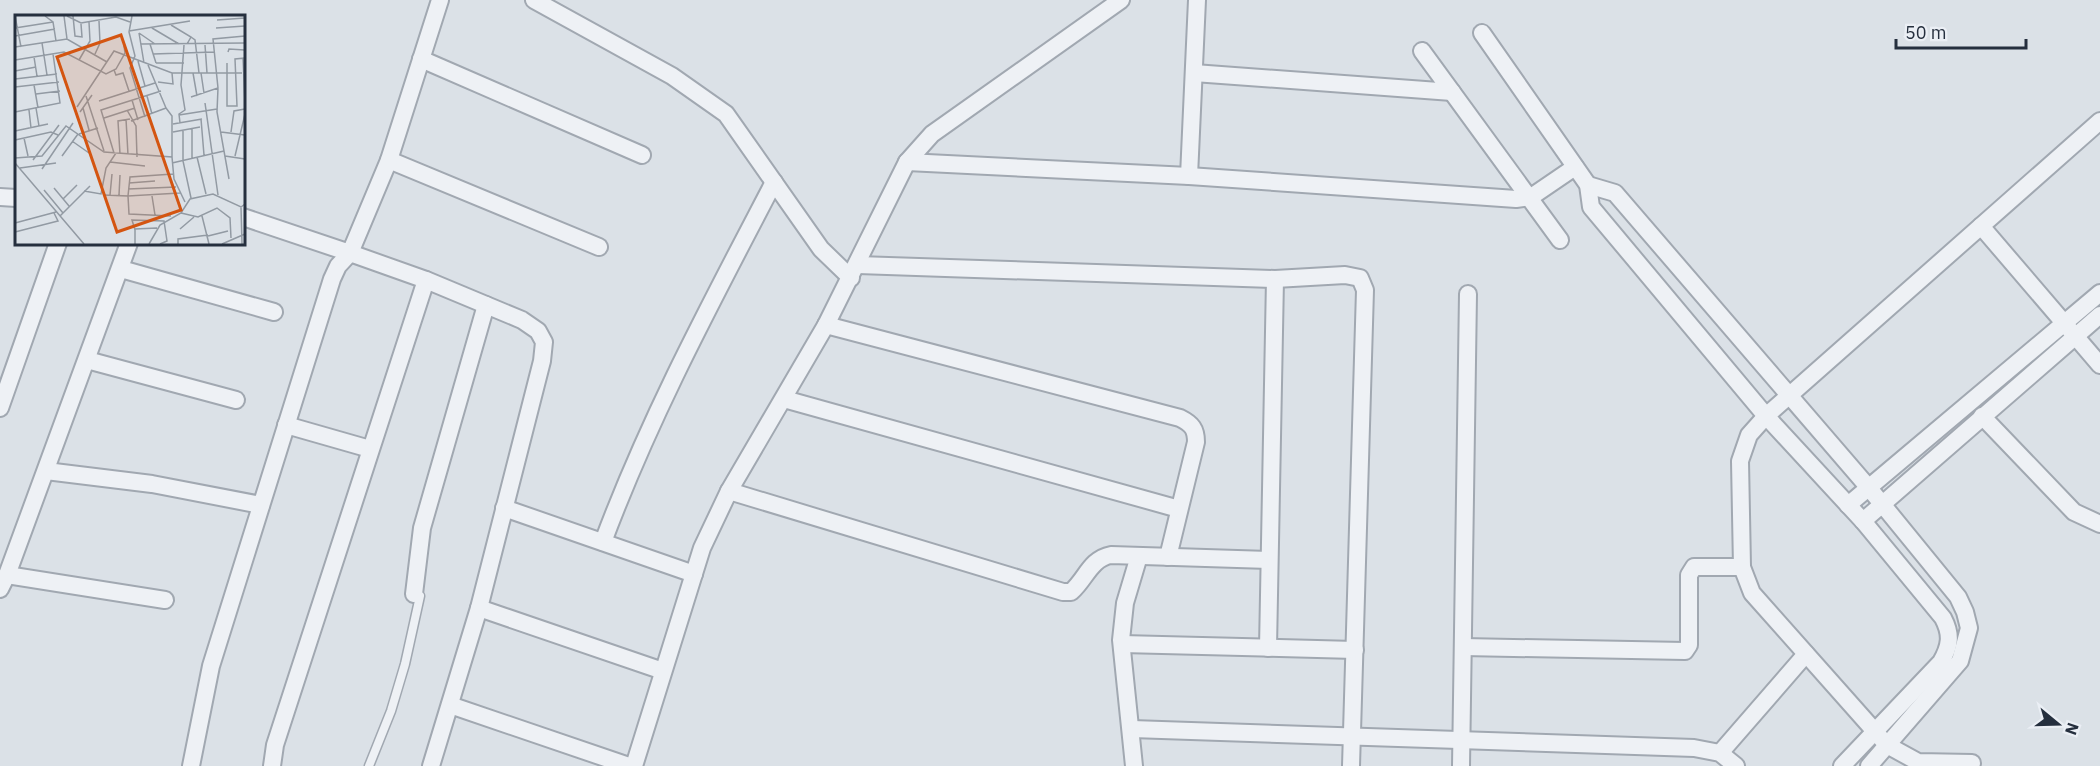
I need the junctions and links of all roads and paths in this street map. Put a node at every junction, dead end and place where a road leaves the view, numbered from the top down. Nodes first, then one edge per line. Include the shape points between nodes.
1 (440, 0) edge
2 (534, 0) edge
3 (1121, 0) edge
4 (1197, 0) edge
5 (1482, 33) dead end
6 (1422, 51) dead end
7 (422, 59) junction
8 (1194, 73) junction
9 (1452, 92) junction
10 (2100, 121) edge
11 (642, 155) dead end
12 (389, 160) junction
13 (907, 162) junction
14 (1575, 167) junction
15 (1188, 176) junction
16 (774, 182) junction
17 (1588, 185) junction
18 (0, 197) edge
19 (1531, 197) junction
20 (15, 198) edge
21 (244, 217) edge
22 (1980, 226) junction
23 (1560, 240) dead end
24 (58, 244) edge
25 (129, 244) edge
26 (599, 247) dead end
27 (350, 253) junction
28 (121, 269) junction
29 (854, 271) junction
30 (1275, 279) junction
31 (426, 280) junction
32 (2100, 293) edge
33 (1468, 294) dead end
34 (486, 305) junction
35 (273, 312) dead end
36 (2100, 315) edge
37 (826, 325) junction
38 (2068, 331) junction
39 (87, 360) junction
40 (2100, 365) edge
41 (1789, 395) junction
42 (784, 399) junction
43 (236, 400) dead end
44 (0, 408) edge
45 (1766, 416) junction
46 (1982, 416) junction
47 (286, 425) junction
48 (370, 449) junction
49 (46, 471) junction
50 (1869, 488) junction
51 (729, 491) junction
52 (1881, 503) junction
53 (261, 505) junction
54 (1848, 505) junction
55 (504, 508) junction
56 (1179, 509) junction
57 (1863, 521) junction
58 (2100, 524) edge
59 (603, 542) junction
60 (1139, 556) junction
61 (1168, 557) junction
62 (1269, 560) junction
63 (1742, 567) junction
64 (694, 574) junction
65 (4, 582) edge
66 (417, 595) joint
67 (165, 600) dead end
68 (478, 608) junction
69 (1958, 643) junction
70 (1122, 644) junction
71 (1463, 647) junction
72 (1268, 648) junction
73 (1354, 650) junction
74 (1806, 654) junction
75 (663, 671) junction
76 (450, 705) junction
77 (1132, 729) junction
78 (1874, 732) junction
79 (1352, 737) junction
80 (1462, 741) junction
81 (1887, 745) junction
82 (1720, 753) junction
83 (1972, 763) dead end
84 (191, 766) edge
85 (272, 766) edge
86 (369, 766) edge
87 (431, 766) edge
88 (629, 766) edge
89 (634, 766) edge
90 (1134, 766) edge
91 (1351, 766) edge
92 (1461, 766) edge
93 (1736, 766) edge
94 (1842, 766) edge
95 (1869, 766) edge

1 - 7 street
2 - 16 street via 672,76 717,106
3 - 13 street via 932,134
4 - 8 street
5 - 14 street
6 - 9 street
7 - 11 street
7 - 12 street
8 - 9 street
8 - 15 street
9 - 19 street
10 - 22 street
12 - 26 street
12 - 27 street
13 - 15 street
13 - 29 street
14 - 17 street
14 - 19 street
15 - 19 street
16 - 29 street via 821,249
16 - 59 street via 661,403
17 - 41 street via 1615,193
17 - 45 street via 1591,207
18 - 20 street
19 - 23 street
21 - 27 street
22 - 38 street
22 - 41 street
24 - 44 street
25 - 28 street
27 - 31 street
27 - 47 street via 332,279
28 - 35 street
28 - 39 street
29 - 30 street
29 - 37 street
30 - 62 street
30 - 73 street via 1354,276 1364,283
31 - 34 street
31 - 48 street
32 - 38 street
33 - 71 street
34 - 55 street via 522,320 538,331 544,342
34 - 66 street via 422,528
36 - 38 street
37 - 42 street
37 - 56 street via 1180,418 1196,431 1196,442
38 - 40 street
38 - 46 street
38 - 50 street
39 - 43 street
39 - 49 street
41 - 45 street
41 - 50 street
42 - 51 street
42 - 56 street
45 - 54 street
45 - 63 street via 1749,435 1740,461
46 - 52 street
46 - 58 street via 2074,512
47 - 48 street
47 - 53 street
48 - 85 street via 275,745
49 - 53 street via 152,484
49 - 65 street
50 - 52 street
50 - 54 street
51 - 60 street via 1064,592 1071,592 1095,561 1103,557
51 - 64 street
52 - 57 street
52 - 69 street via 1958,597 1969,628
53 - 84 street via 211,666
54 - 57 street
55 - 59 street
55 - 68 street
56 - 61 street
57 - 69 street via 1943,618
59 - 64 street
60 - 61 street
60 - 70 street via 1122,621
61 - 62 street
62 - 72 street
63 - 71 street via 1694,567 1689,575 1689,638 1684,651
63 - 74 street via 1752,593
64 - 75 street
65 - 67 street
66 - 86 lane via 397,692
68 - 75 street
68 - 76 street
69 - 78 street
69 - 81 street via 1960,660
70 - 72 street
70 - 77 street
71 - 80 street
72 - 73 street
73 - 79 street
74 - 78 street
74 - 82 street
75 - 89 street
76 - 87 street
76 - 88 street
77 - 79 street
77 - 90 street
78 - 81 street
78 - 94 street
79 - 80 street
79 - 91 street
80 - 82 street via 1694,748
80 - 92 street
81 - 83 street via 1918,762
81 - 95 street
82 - 93 street

